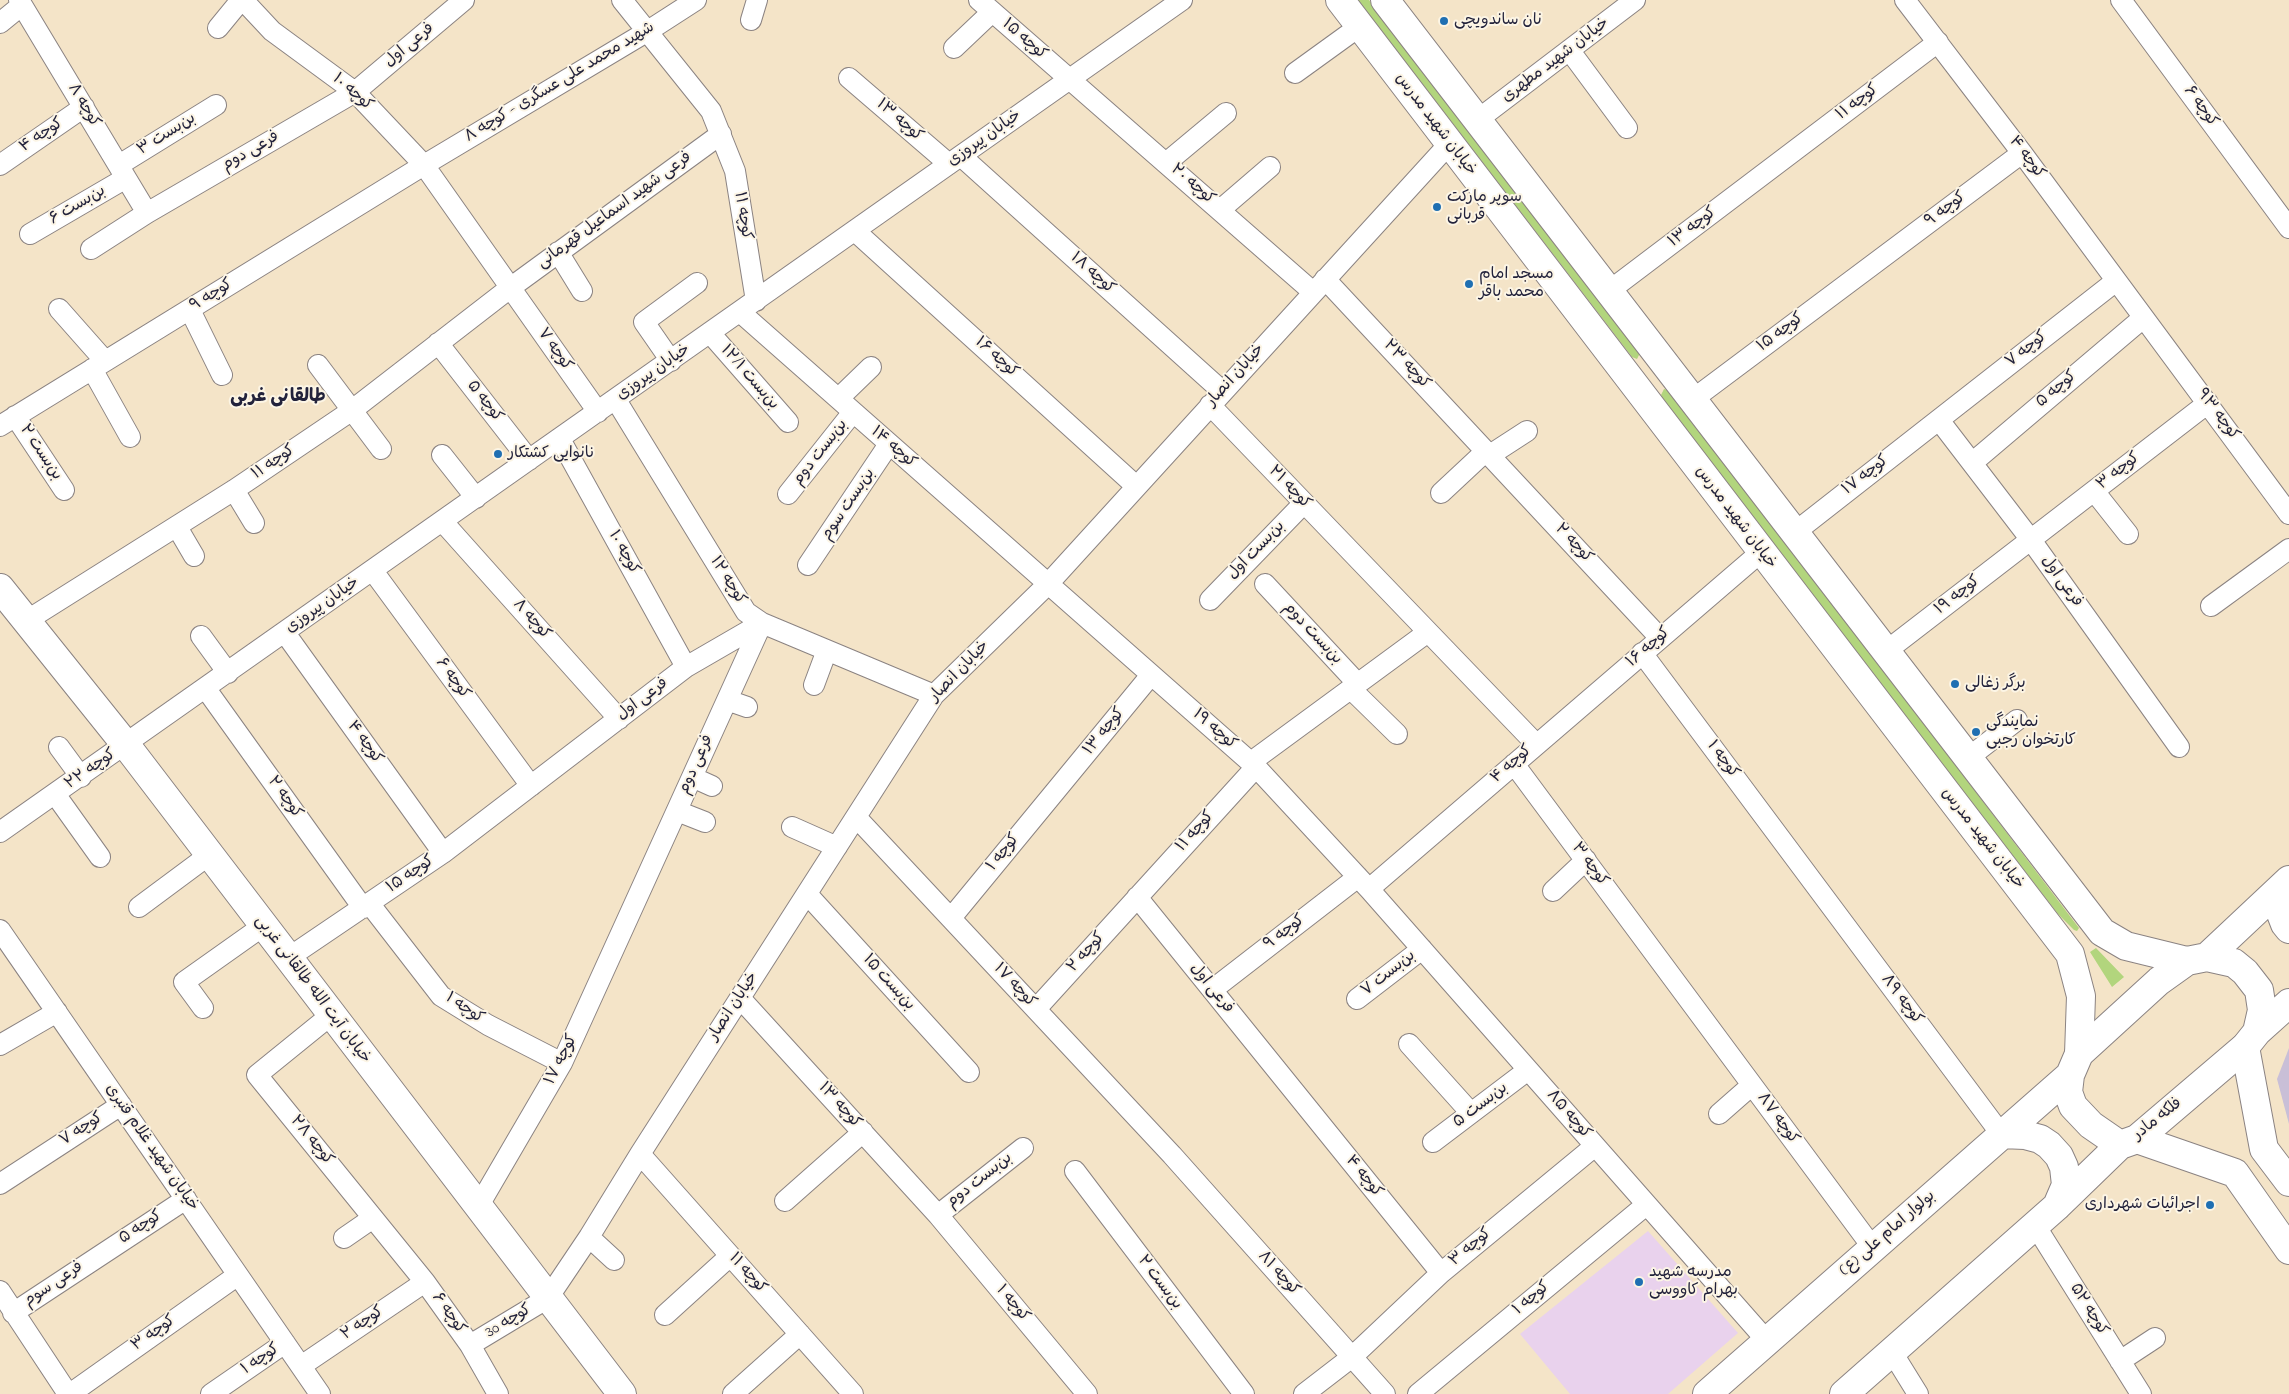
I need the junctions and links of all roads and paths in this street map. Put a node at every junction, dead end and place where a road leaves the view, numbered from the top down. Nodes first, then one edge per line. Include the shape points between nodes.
1 (242, 0) edge
2 (464, 0) edge
3 (622, 0) edge
4 (696, 0) edge
5 (757, 0) edge
6 (1182, 0) edge
7 (1340, 0) edge
8 (1384, 0) edge
9 (1635, 0) edge
10 (1905, 0) edge
11 (2121, 0) edge
12 (20, 3) edge
13 (986, 6) edge
14 (751, 20) dead end
15 (0, 23) edge
16 (1360, 26) junction
17 (218, 28) dead end
18 (648, 31) junction
19 (1938, 42) junction
20 (954, 48) dead end
21 (1570, 51) junction
22 (1296, 73) dead end
23 (850, 78) dead end
24 (1070, 79) junction
25 (355, 92) junction
26 (216, 106) dead end
27 (84, 108) junction
28 (1226, 113) dead end
29 (1476, 121) junction
30 (1626, 128) dead end
31 (720, 134) junction
32 (1449, 144) junction
33 (2022, 153) junction
34 (955, 160) junction
35 (1166, 163) junction
36 (1777, 164) joint
37 (0, 165) edge
38 (424, 165) junction
39 (1270, 168) dead end
40 (122, 172) junction
41 (1220, 210) junction
42 (147, 213) junction
43 (2284, 221) edge
44 (855, 230) junction
45 (30, 234) dead end
46 (91, 249) dead end
47 (558, 252) junction
48 (1870, 267) joint
49 (2116, 281) junction
50 (697, 283) dead end
51 (1319, 285) junction
52 (510, 288) junction
53 (582, 291) dead end
54 (1609, 291) junction
55 (756, 300) junction
56 (59, 309) dead end
57 (190, 310) junction
58 (740, 312) junction
59 (2143, 318) junction
60 (710, 333) junction
61 (438, 343) junction
62 (671, 361) junction
63 (99, 365) junction
64 (318, 366) dead end
65 (871, 367) dead end
66 (222, 376) dead end
67 (839, 398) junction
68 (1216, 398) junction
69 (616, 400) junction
70 (1692, 400) junction
71 (2208, 403) junction
72 (351, 411) junction
73 (598, 412) junction
74 (853, 412) junction
75 (1939, 420) junction
76 (8, 421) edge
77 (788, 422) dead end
78 (1527, 431) dead end
79 (130, 437) dead end
80 (560, 439) junction
81 (889, 444) junction
82 (382, 449) dead end
83 (1488, 453) junction
84 (442, 455) dead end
85 (529, 460) junction
86 (1972, 463) junction
87 (1136, 486) junction
88 (64, 490) dead end
89 (234, 490) junction
90 (2094, 491) junction
91 (1441, 493) dead end
92 (788, 494) dead end
93 (476, 498) junction
94 (1304, 503) junction
95 (2289, 514) edge
96 (443, 522) junction
97 (254, 523) dead end
98 (176, 526) junction
99 (1794, 533) junction
100 (2128, 534) dead end
101 (2031, 540) junction
102 (2289, 549) edge
103 (1761, 552) junction
104 (194, 556) dead end
105 (808, 565) dead end
106 (1368, 570) joint
107 (373, 571) junction
108 (1048, 584) junction
109 (1266, 584) dead end
110 (0, 588) edge
111 (1210, 600) dead end
112 (2212, 606) dead end
113 (26, 621) junction
114 (762, 623) junction
115 (1428, 632) junction
116 (285, 633) junction
117 (201, 636) dead end
118 (1660, 638) junction
119 (827, 650) junction
120 (1886, 652) junction
121 (1642, 653) junction
122 (686, 667) junction
123 (228, 673) junction
124 (1151, 675) junction
125 (814, 685) dead end
126 (1354, 686) junction
127 (206, 689) junction
128 (934, 695) junction
129 (727, 700) junction
130 (747, 707) dead end
131 (619, 718) junction
132 (2016, 720) dead end
133 (1397, 734) dead end
134 (1536, 744) junction
135 (126, 745) junction
136 (60, 747) dead end
137 (2179, 747) dead end
138 (1968, 758) junction
139 (1253, 764) junction
140 (1514, 764) junction
141 (81, 777) junction
142 (692, 777) junction
143 (531, 786) junction
144 (712, 786) dead end
145 (1058, 788) joint
146 (55, 794) junction
147 (677, 811) junction
148 (856, 817) junction
149 (705, 822) dead end
150 (792, 827) dead end
151 (0, 832) edge
152 (837, 847) junction
153 (443, 853) junction
154 (209, 855) junction
155 (100, 857) dead end
156 (1586, 860) junction
157 (1801, 866) joint
158 (2287, 882) edge
159 (1364, 883) junction
160 (1553, 890) dead end
161 (807, 894) junction
162 (1137, 898) junction
163 (366, 905) junction
164 (139, 907) dead end
165 (633, 907) joint
166 (951, 918) junction
167 (263, 926) junction
168 (2289, 929) edge
169 (0, 930) edge
170 (2102, 932) junction
171 (1422, 949) junction
172 (2070, 954) junction
173 (288, 958) junction
174 (2197, 959) junction
175 (1212, 990) junction
176 (1682, 990) joint
177 (740, 998) junction
178 (1356, 1000) dead end
179 (2289, 1003) edge
180 (203, 1008) dead end
181 (1036, 1009) junction
182 (57, 1012) junction
183 (331, 1015) junction
184 (2251, 1039) junction
185 (1409, 1044) dead end
186 (0, 1045) edge
187 (562, 1063) junction
188 (2074, 1065) junction
189 (1528, 1070) junction
190 (969, 1072) dead end
191 (1285, 1081) joint
192 (1752, 1085) junction
193 (121, 1105) junction
194 (1470, 1114) junction
195 (1719, 1114) dead end
196 (863, 1132) junction
197 (2001, 1134) junction
198 (1433, 1142) dead end
199 (2128, 1142) junction
200 (1595, 1146) junction
201 (1023, 1148) dead end
202 (640, 1154) junction
203 (1172, 1155) joint
204 (1075, 1171) dead end
205 (2286, 1178) edge
206 (0, 1184) edge
207 (186, 1199) junction
208 (2254, 1200) junction
209 (785, 1201) dead end
210 (1646, 1205) junction
211 (478, 1206) junction
212 (2057, 1206) junction
213 (938, 1215) junction
214 (373, 1218) junction
215 (2035, 1226) junction
216 (589, 1237) junction
217 (344, 1238) dead end
218 (1873, 1248) junction
219 (2289, 1250) edge
220 (730, 1256) junction
221 (96, 1257) joint
222 (614, 1260) dead end
223 (1441, 1273) junction
224 (238, 1275) junction
225 (425, 1282) junction
226 (0, 1291) edge
227 (548, 1298) junction
228 (13, 1313) junction
229 (665, 1315) dead end
230 (800, 1334) junction
231 (2155, 1338) dead end
232 (1767, 1341) junction
233 (286, 1343) junction
234 (470, 1346) junction
235 (1892, 1352) junction
236 (1352, 1357) junction
237 (2120, 1360) junction
238 (301, 1366) junction
239 (69, 1394) edge
240 (211, 1394) edge
241 (320, 1394) edge
242 (498, 1394) edge
243 (622, 1394) edge
244 (733, 1394) edge
245 (853, 1394) edge
246 (1087, 1394) edge
247 (1244, 1394) edge
248 (1304, 1394) edge
249 (1385, 1394) edge
250 (1418, 1394) edge
251 (1707, 1394) edge
252 (1844, 1394) edge
253 (1918, 1394) edge
254 (2141, 1394) edge

1 - 17 street
1 - 25 street, کوچه ۱۰ via 272,31
2 - 25 street, فرعی اول
3 - 18 street
4 - 18 street, شهید محمد علی عسگری - کوچه ۸
5 - 14 street
6 - 24 street, خیابان پیروزی
7 - 16 main road, خیابان شهید مدرس
8 - 29 main road
9 - 21 street, خیابان شهید مطهری
10 - 19 street, کوچه ۴
11 - 43 street, کوچه ۶
12 - 15 street
12 - 27 street, کوچه ۸
13 - 20 street
13 - 24 street, کوچه ۱۵
16 - 22 street
16 - 32 main road, خیابان شهید مدرس
18 - 31 street via 711,110
18 - 38 street, شهید محمد علی عسگری - کوچه ۸
19 - 33 street, کوچه ۴
19 - 36 street, کوچه ۱۱
21 - 29 street, خیابان شهید مطهری
21 - 30 street
23 - 34 street, کوچه ۱۳
24 - 34 street, خیابان پیروزی
24 - 35 street, کوچه ۲۰
25 - 38 street, کوچه ۱۰
25 - 42 street, فرعی دوم
26 - 40 street, بن‌بست ۳
27 - 37 street, کوچه ۴
27 - 40 street, کوچه ۸
28 - 35 street
29 - 54 main road
31 - 47 street, فرعی شهید اسماعیل قهرمانی
31 - 55 street, کوچه ۱۱ via 735,171
32 - 51 street, خیابان انصار
32 - 103 main road, خیابان شهید مدرس
33 - 48 street, کوچه ۹
33 - 49 street, کوچه ۴
34 - 44 street, خیابان پیروزی
34 - 68 street, کوچه ۱۸
35 - 41 street, کوچه ۲۰
36 - 54 street, کوچه ۱۳
38 - 52 street
38 - 57 street, کوچه ۹
39 - 41 street
40 - 42 street, کوچه ۸
40 - 45 street, بن‌بست ۶
41 - 51 street, کوچه ۲۰
42 - 46 street, فرعی دوم
44 - 55 street, خیابان پیروزی
44 - 87 street, کوچه ۱۶
47 - 52 street, فرعی شهید اسماعیل قهرمانی
47 - 53 street
48 - 70 street, کوچه ۱۵
49 - 59 street, کوچه ۴
49 - 75 street, کوچه ۷
50 - 62 street via 644,322
51 - 68 street, خیابان انصار
51 - 83 street, کوچه ۲۳
52 - 61 street, کوچه ۱۱
52 - 73 street, کوچه ۷
54 - 70 main road
55 - 58 street, خیابان پیروزی
56 - 63 street
57 - 63 street, کوچه ۹
57 - 66 street
58 - 60 street, خیابان پیروزی
58 - 67 street, کوچه ۱۴
59 - 71 street, کوچه ۹۳
59 - 86 street, کوچه ۵
60 - 62 street, خیابان پیروزی
60 - 77 street, بن‌بست ۱۲/۱
61 - 72 street, کوچه ۱۱
61 - 85 street, کوچه ۵
62 - 69 street, خیابان پیروزی
63 - 76 street, کوچه ۹
63 - 79 street
64 - 72 street
65 - 67 street
67 - 74 street, کوچه ۱۴
68 - 87 street, خیابان انصار
68 - 94 street, کوچه ۲۱
69 - 73 street, خیابان پیروزی
69 - 114 street, کوچه ۱۲ via 746,612
70 - 99 main road
71 - 90 street, کوچه ۳
71 - 95 street, کوچه ۹۳
72 - 82 street
72 - 89 street, کوچه ۱۱
73 - 80 street, خیابان پیروزی
74 - 81 street, کوچه ۱۴
74 - 92 street, بن‌بست دوم
75 - 86 street, فرعی اول
75 - 99 street, کوچه ۱۷
76 - 88 street, بن‌بست ۲
78 - 83 street
80 - 85 street, خیابان پیروزی
80 - 122 street, کوچه ۱۰
81 - 105 street, بن‌بست سوم
81 - 108 street, کوچه ۱۴
83 - 91 street
83 - 118 street, کوچه ۲
84 - 93 street
85 - 93 street, خیابان پیروزی
86 - 101 street, فرعی اول
87 - 108 street, خیابان انصار
89 - 97 street
89 - 98 street, کوچه ۱۱
90 - 100 street
90 - 101 street, کوچه ۳
93 - 96 street, خیابان پیروزی
94 - 106 street, کوچه ۲۱
94 - 111 street, بن‌بست اول
96 - 107 street, خیابان پیروزی
96 - 131 street, کوچه ۸
98 - 104 street
98 - 113 street, کوچه ۱۱
99 - 120 main road
101 - 120 street, کوچه ۱۹
101 - 137 street, فرعی اول
102 - 112 street
103 - 118 street, کوچه ۱۶
103 - 172 main road, خیابان شهید مدرس
106 - 115 street, کوچه ۴
107 - 116 street, خیابان پیروزی
107 - 143 street, کوچه ۶
108 - 124 street, کوچه ۱۹
108 - 128 street, خیابان انصار
109 - 126 street, بن‌بست دوم
110 - 113 main road, خیابان آیت الله طالقانی غربی
113 - 135 main road, خیابان آیت الله طالقانی غربی
114 - 119 street, کوچه ۱۲
114 - 122 street, فرعی اول
114 - 129 street, فرعی دوم
115 - 126 street
115 - 134 street, کوچه ۴
116 - 123 street, خیابان پیروزی
116 - 153 street, کوچه ۴
117 - 123 street
118 - 121 street, کوچه ۱۶
119 - 125 street
119 - 128 street, کوچه ۱۲
120 - 138 main road
121 - 134 street, کوچه ۱۶
121 - 157 street, کوچه ۱
122 - 131 street, فرعی اول
123 - 127 street, خیابان پیروزی
124 - 139 street, کوچه ۱۹
124 - 145 street, کوچه ۱۳
126 - 133 street
126 - 139 street
127 - 135 street, خیابان پیروزی
127 - 163 street, کوچه ۲
128 - 148 street, خیابان انصار
129 - 130 street
129 - 142 street, فرعی دوم
131 - 143 street, فرعی اول
132 - 138 street
134 - 140 street, کوچه ۴
135 - 141 street, کوچه ۲۲
135 - 154 main road, خیابان آیت الله طالقانی غربی
136 - 141 street
138 - 170 main road
139 - 159 street, کوچه ۱۹
139 - 162 street, کوچه ۱۱
140 - 156 street, کوچه ۳
140 - 159 street, کوچه ۴
141 - 146 street, کوچه ۲۲
142 - 144 street
142 - 147 street, فرعی دوم
143 - 153 street, کوچه ۱۵
145 - 166 street, کوچه ۱
146 - 151 street
146 - 155 street
147 - 149 street
147 - 165 street, فرعی دوم
148 - 152 street, خیابان انصار
148 - 166 street, کوچه ۱۷
150 - 152 street
152 - 161 street, خیابان انصار
153 - 163 street, کوچه ۱۵
154 - 164 street
154 - 167 main road, خیابان آیت الله طالقانی غربی
156 - 160 street
156 - 176 street, کوچه ۳
157 - 197 street, کوچه ۸۹
158 - 168 main road via 2280,911
158 - 174 main road
159 - 171 street, کوچه ۸۵
159 - 175 street, کوچه ۹
161 - 177 street, خیابان انصار
161 - 190 street, بن‌بست ۱۵
162 - 175 street, فرعی اول
162 - 181 street, کوچه ۲
163 - 173 street, کوچه ۱۵
163 - 187 street, کوچه ۱ via 441,996 488,1025
165 - 187 street, کوچه ۱۷
166 - 181 street, کوچه ۱۷
167 - 173 main road, خیابان آیت الله طالقانی غربی
167 - 180 street via 184,982
169 - 182 street, خیابان شهید غلام قنبری
170 - 172 main road
170 - 174 main road via 2126,946
171 - 178 street, بن‌بست ۷
171 - 189 street, کوچه ۸۵
172 - 188 main road, خیابان شهید مدرس via 2082,996
173 - 183 main road, خیابان آیت الله طالقانی غربی
174 - 184 main road via 2234,963 2260,990 2262,1010
174 - 188 main road via 2159,981
175 - 191 street, فرعی اول
176 - 192 street, کوچه ۸۷
177 - 196 street, کوچه ۱۳
177 - 202 street, خیابان انصار
179 - 184 main road
181 - 203 street, کوچه ۱۷
182 - 186 street
182 - 193 street, خیابان شهید غلام قنبری
183 - 211 main road, خیابان آیت الله طالقانی غربی
183 - 214 street, کوچه ۲۸ via 257,1075
184 - 199 main road, فلکه مادر
184 - 205 main road via 2264,1149
185 - 194 street
187 - 211 street, کوچه ۱۷
188 - 197 main road, بولوار امام علی (ع)
188 - 199 main road, فلکه مادر via 2068,1092 2073,1106 2091,1125
189 - 194 street, بن‌بست ۵
189 - 200 street, کوچه ۸۵
191 - 223 street, کوچه ۴
192 - 195 street
192 - 218 street, کوچه ۸۷
193 - 206 street, کوچه ۷
193 - 207 street, خیابان شهید غلام قنبری
194 - 198 street, بن‌بست ۵
196 - 209 street
196 - 213 street, کوچه ۱۳
197 - 212 main road via 2040,1139 2058,1156 2064,1167 2066,1185
197 - 218 main road, بولوار امام علی (ع)
199 - 208 main road via 2235,1173
199 - 212 main road
200 - 210 street, کوچه ۸۵
200 - 223 street, کوچه ۳
201 - 213 street, بن‌بست دوم
202 - 216 street, خیابان انصار
202 - 220 street, کوچه ۱۱
203 - 236 street, کوچه ۸۱
204 - 247 street, بن‌بست ۲
205 - 208 main road via 2273,1176
207 - 221 street, کوچه ۵
207 - 224 street, خیابان شهید غلام قنبری
208 - 219 main road
210 - 232 street, کوچه ۸۵
210 - 250 street, کوچه ۱
211 - 227 main road, خیابان آیت الله طالقانی غربی
212 - 215 main road
213 - 246 street, کوچه ۱
214 - 217 street
214 - 225 street, کوچه ۲۸
215 - 235 main road
215 - 237 street, کوچه ۵۲
216 - 222 street
216 - 227 street, خیابان انصار
218 - 232 main road, بولوار امام علی (ع)
220 - 229 street
220 - 230 street, کوچه ۱۱
221 - 228 street, فرعی سوم
223 - 236 street, کوچه ۳
224 - 233 street, خیابان شهید غلام قنبری
224 - 239 street, کوچه ۳
225 - 234 street, کوچه ۶
225 - 238 street, کوچه ۲
226 - 228 street
227 - 234 street, کوچه 30
227 - 243 main road, خیابان آیت الله طالقانی غربی
228 - 239 street
230 - 244 street
230 - 245 street, کوچه ۱۱
231 - 237 street
232 - 251 main road, بولوار امام علی (ع)
233 - 238 street, خیابان شهید غلام قنبری
233 - 240 street, کوچه ۱
234 - 242 street
235 - 252 main road
235 - 253 street
236 - 248 street
236 - 249 street, کوچه ۸۱
237 - 254 street, کوچه ۵۲
238 - 241 street

